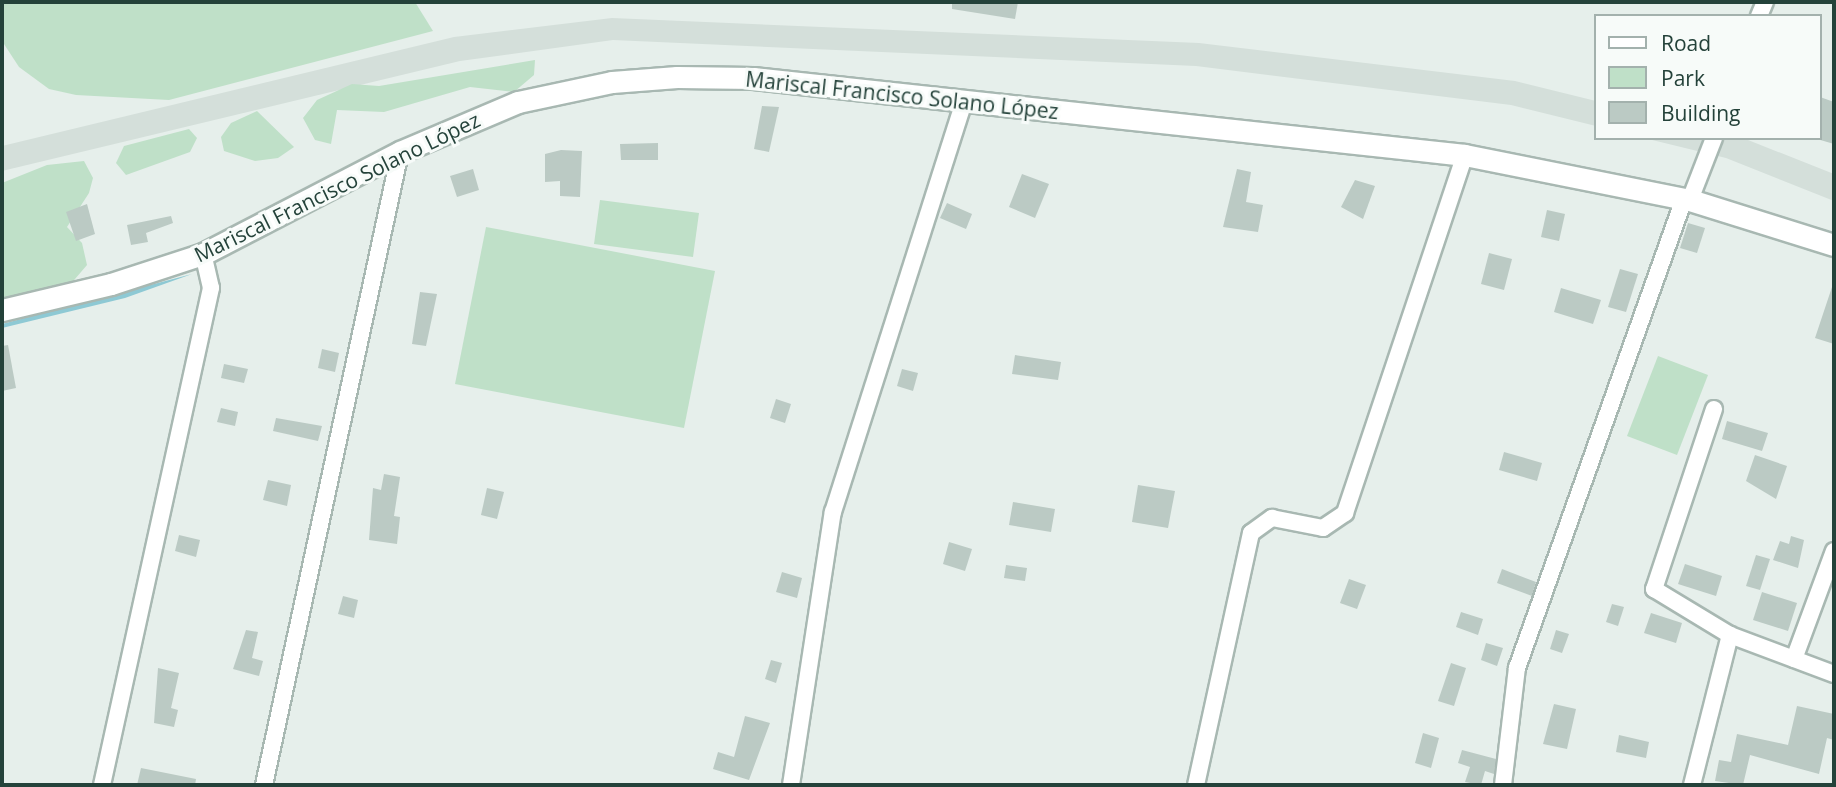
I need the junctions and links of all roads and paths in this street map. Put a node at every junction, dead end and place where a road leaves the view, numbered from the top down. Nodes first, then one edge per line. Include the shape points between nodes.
1 (964, 102) junction
2 (1712, 140) edge
3 (400, 152) junction
4 (1465, 155) junction
5 (1687, 199) junction
6 (1834, 245) edge
7 (204, 254) junction
8 (2, 310) edge
9 (1714, 410) dead end
10 (1834, 551) edge
11 (1730, 635) junction
12 (1794, 659) junction
13 (1834, 674) edge
14 (102, 785) edge
15 (264, 785) edge
16 (791, 785) edge
17 (1196, 785) edge
18 (1503, 785) edge
19 (1692, 785) edge

1 - 3 street, Mariscal Francisco Solano López via 753,78 612,82 518,102
1 - 4 street, Mariscal Francisco Solano López
1 - 16 street via 833,512
2 - 5 street
3 - 7 street, Mariscal Francisco Solano López
3 - 15 street
4 - 5 street, Mariscal Francisco Solano López
4 - 17 street via 1343,518 1323,528 1272,518 1251,533
5 - 6 street, Mariscal Francisco Solano López
5 - 18 street via 1517,668
7 - 8 street, Mariscal Francisco Solano López via 111,284
7 - 14 street via 211,288
9 - 11 street via 1654,590
10 - 12 street
11 - 12 street
11 - 19 street
12 - 13 street

